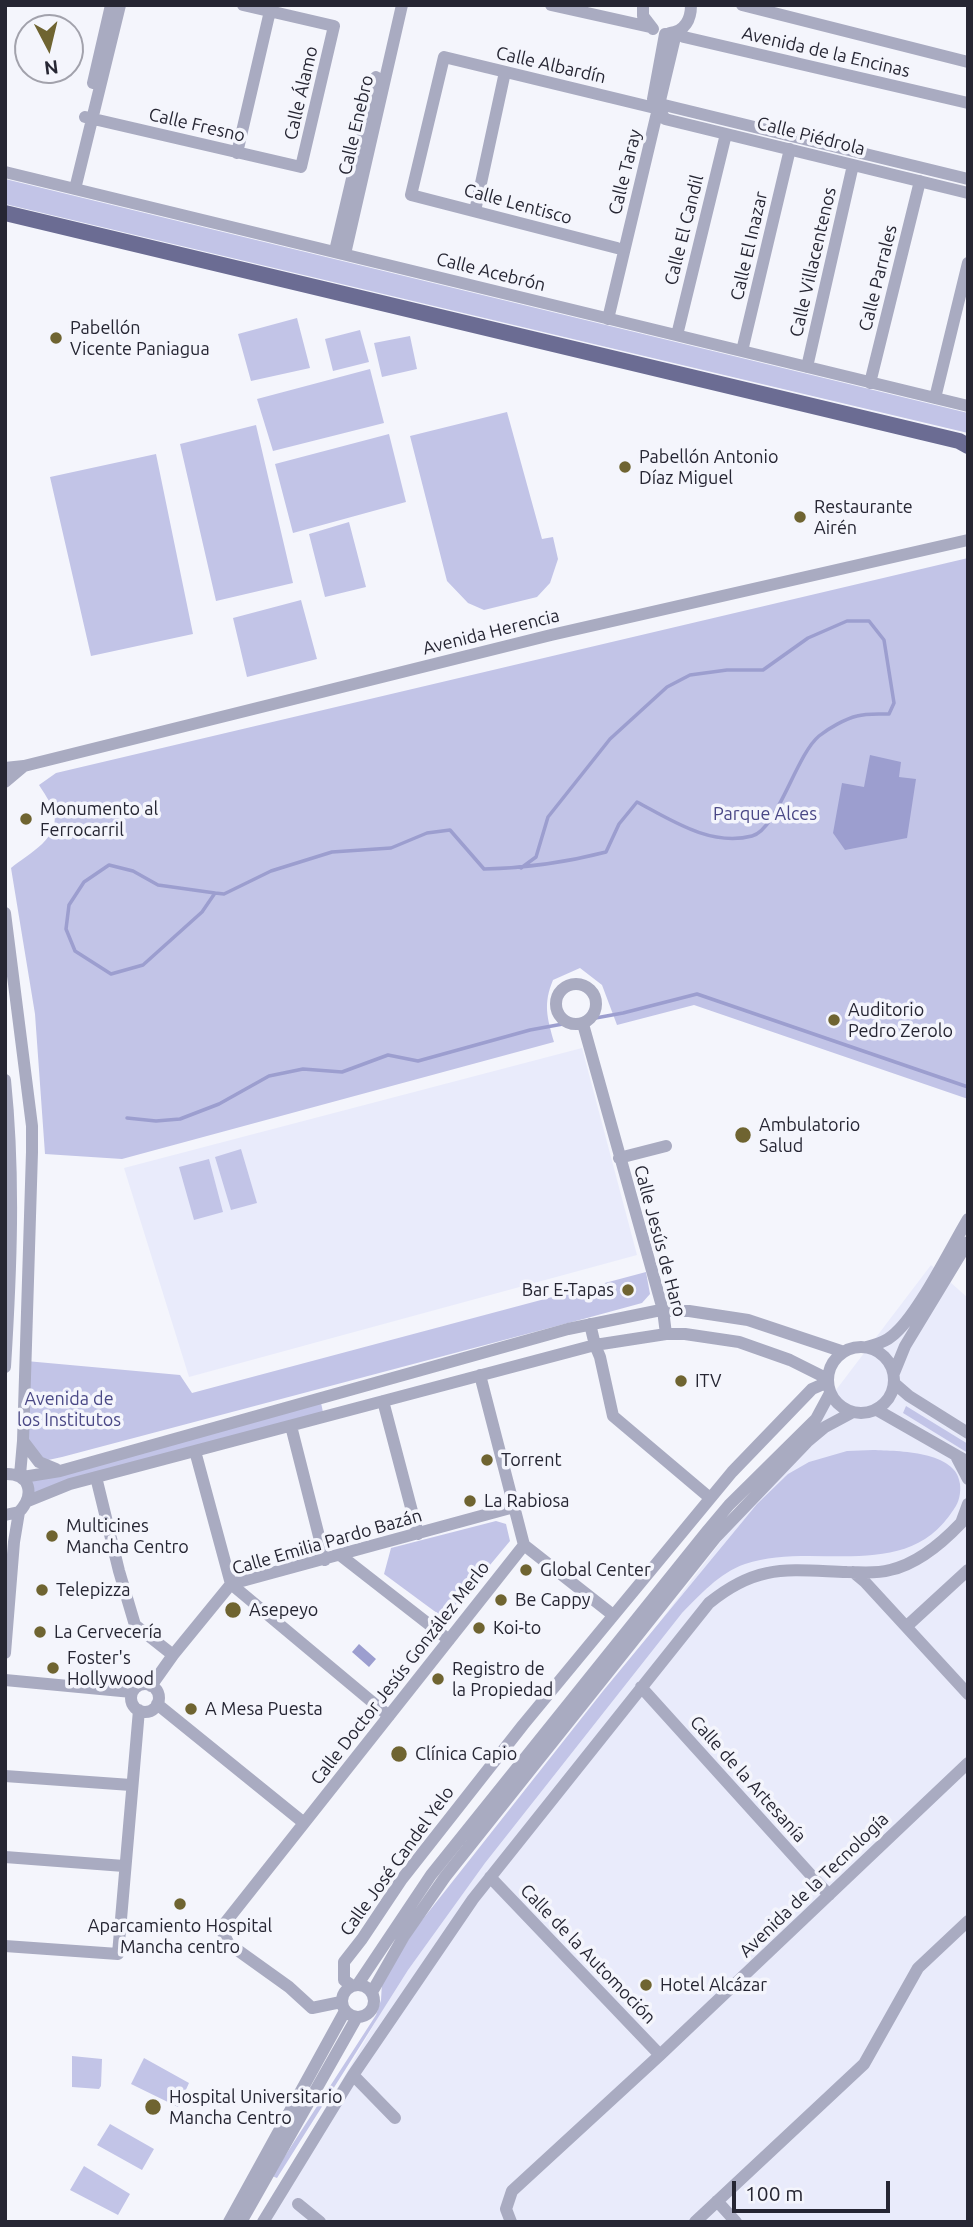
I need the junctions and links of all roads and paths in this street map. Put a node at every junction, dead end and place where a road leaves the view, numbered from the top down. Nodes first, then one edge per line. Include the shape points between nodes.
1 (111, 5) edge
2 (120, 5) edge
3 (243, 5) edge
4 (393, 5) edge
5 (402, 5) edge
6 (551, 5) edge
7 (643, 5) edge
8 (691, 5) edge
9 (742, 5) edge
10 (270, 12) junction
11 (650, 27) junction
12 (673, 33) junction
13 (968, 62) edge
14 (505, 72) junction
15 (968, 103) edge
16 (657, 106) junction
17 (89, 118) junction
18 (726, 134) junction
19 (790, 149) junction
20 (237, 153) junction
21 (853, 165) junction
22 (301, 167) joint
23 (5, 172) edge
24 (968, 179) edge
25 (920, 181) junction
26 (71, 188) junction
27 (968, 193) edge
28 (411, 195) joint
29 (475, 211) junction
30 (5, 213) edge
31 (617, 248) junction
32 (340, 252) junction
33 (968, 263) edge
34 (604, 318) junction
35 (677, 335) junction
36 (742, 351) junction
37 (807, 367) junction
38 (870, 383) junction
39 (935, 398) junction
40 (968, 406) edge
41 (968, 446) edge
42 (968, 540) edge
43 (24, 766) junction
44 (5, 768) edge
45 (5, 782) edge
46 (5, 913) edge
47 (583, 1024) dead end
48 (5, 1080) edge
49 (666, 1146) dead end
50 (33, 1152) junction
51 (9, 1153) edge
52 (619, 1158) junction
53 (968, 1219) edge
54 (968, 1242) edge
55 (663, 1310) junction
56 (590, 1324) junction
57 (666, 1334) junction
58 (595, 1345) junction
59 (865, 1347) junction
60 (844, 1352) junction
61 (5, 1367) edge
62 (480, 1375) junction
63 (894, 1378) junction
64 (829, 1385) junction
65 (320, 1398) junction
66 (383, 1401) junction
67 (877, 1410) junction
68 (853, 1412) junction
69 (324, 1417) junction
70 (291, 1426) junction
71 (968, 1433) edge
72 (23, 1441) junction
73 (195, 1451) junction
74 (955, 1455) junction
75 (968, 1462) edge
76 (60, 1471) junction
77 (5, 1474) edge
78 (21, 1476) junction
79 (96, 1477) junction
80 (968, 1479) edge
81 (710, 1498) junction
82 (29, 1501) junction
83 (968, 1504) edge
84 (514, 1507) junction
85 (19, 1512) junction
86 (5, 1515) edge
87 (964, 1519) edge
88 (418, 1534) junction
89 (524, 1545) junction
90 (340, 1555) junction
91 (325, 1560) junction
92 (968, 1570) edge
93 (853, 1572) junction
94 (232, 1584) junction
95 (614, 1615) junction
96 (907, 1626) junction
97 (449, 1640) junction
98 (5, 1653) edge
99 (173, 1655) junction
100 (5, 1680) edge
101 (151, 1685) junction
102 (641, 1687) junction
103 (132, 1692) junction
104 (968, 1694) edge
105 (157, 1704) junction
106 (139, 1710) junction
107 (389, 1716) junction
108 (965, 1771) edge
109 (5, 1776) edge
110 (131, 1785) junction
111 (304, 1823) junction
112 (5, 1857) edge
113 (124, 1866) junction
114 (490, 1877) junction
115 (829, 1895) junction
116 (968, 1921) edge
117 (5, 1946) edge
118 (355, 1985) junction
119 (372, 1992) junction
120 (343, 2007) junction
121 (357, 2017) junction
122 (660, 2055) junction
123 (353, 2075) junction
124 (395, 2118) dead end
125 (717, 2201) junction
126 (298, 2204) dead end
127 (229, 2222) edge
128 (241, 2222) edge
129 (263, 2222) edge
130 (320, 2222) edge
131 (511, 2222) edge
132 (695, 2222) edge
133 (736, 2222) edge

1 - 17 street
2 - 17 street
3 - 10 street
4 - 32 street, Calle Enebro
5 - 32 street, Calle Enebro
6 - 11 street
7 - 11 street
8 - 12 street, Calle Taray via 685,27
9 - 13 street, Avenida de la Encinas
10 - 20 street
10 - 22 street, Calle Álamo via 334,26
11 - 12 street, Avenida de la Encinas
12 - 15 street, Avenida de la Encinas
12 - 16 street, Calle Taray
14 - 16 street, Calle Albardín
14 - 28 street, Calle Albardín via 444,57
14 - 29 street
16 - 18 street, Calle Piédrola via 665,119
16 - 24 street, Calle Albardín
16 - 31 street, Calle Taray
16 - 34 street, Calle Taray
17 - 20 street, Calle Fresno
17 - 26 street
18 - 19 street, Calle Piédrola
18 - 35 street, Calle El Candil
19 - 21 street, Calle Piédrola
19 - 36 street, Calle El Inazar
20 - 22 street, Calle Fresno
21 - 25 street, Calle Piédrola
21 - 37 street, Calle Villacentenos
23 - 26 street, Calle Acebrón
25 - 27 street, Calle Piédrola
25 - 38 street, Calle Parrales
26 - 32 street, Calle Acebrón
28 - 29 street, Calle Lentisco
29 - 31 street, Calle Lentisco
30 - 41 main road
31 - 34 street, Calle Taray
32 - 34 street, Calle Acebrón
33 - 39 street
34 - 35 street, Calle Acebrón
35 - 36 street, Calle Acebrón
36 - 37 street, Calle Acebrón
37 - 38 street, Calle Acebrón
38 - 39 street, Calle Acebrón
39 - 40 street, Calle Acebrón
42 - 43 street, Avenida Herencia via 551,635
43 - 44 street, Avenida Herencia
43 - 45 street, Avenida Herencia
46 - 50 street
47 - 52 street, Calle Jesús de Haro
48 - 51 street
49 - 52 street, Calle Jesús de Haro
50 - 51 street
50 - 72 street
51 - 61 street via 12,1242
52 - 55 street, Calle Jesús de Haro
53 - 59 street via 895,1334
54 - 63 street via 905,1346
55 - 56 street
55 - 57 street, Calle Jesús de Haro
55 - 60 street via 748,1320
56 - 58 street
56 - 65 street
57 - 58 street
57 - 64 street via 739,1342 790,1360
58 - 62 street
58 - 81 street via 612,1416
59 - 60 street
59 - 63 street via 884,1356
60 - 64 street via 832,1363
62 - 66 street
62 - 84 street
63 - 67 street via 892,1394
63 - 71 street via 909,1396
64 - 68 street via 836,1402
64 - 81 street, Calle José Candel Yelo via 811,1389
64 - 118 street via 816,1419 708,1530 431,1875
65 - 69 street
65 - 76 street
66 - 69 street
66 - 88 street
67 - 68 street
67 - 74 street
68 - 119 street via 807,1442 716,1537 445,1877
69 - 70 street
70 - 73 street
70 - 91 street
72 - 76 street via 39,1462
72 - 78 street
73 - 79 street
73 - 94 street
74 - 75 street
74 - 80 street
76 - 78 street
77 - 78 street
78 - 82 street via 28,1486
79 - 82 street
79 - 99 street via 135,1625
81 - 95 street, Calle José Candel Yelo
82 - 85 street
83 - 87 street
84 - 88 street, Calle Emilia Pardo Bazán
84 - 89 street
85 - 86 street
85 - 98 street
87 - 93 street via 949,1536 912,1561 892,1570
88 - 90 street, Calle Emilia Pardo Bazán
89 - 95 street
89 - 97 street, Calle Doctor Jesús González Merlo
90 - 91 street, Calle Emilia Pardo Bazán
90 - 97 street
91 - 94 street, Calle Emilia Pardo Bazán
92 - 96 street
93 - 96 street
93 - 102 street via 779,1569 739,1582 709,1603
94 - 99 street, Calle Emilia Pardo Bazán
94 - 107 street
95 - 118 street, Calle José Candel Yelo via 402,1879 344,1962 344,1980
96 - 104 street
97 - 107 street, Calle Doctor Jesús González Merlo
99 - 101 street, Calle Emilia Pardo Bazán
100 - 103 street
101 - 103 street via 140,1684
101 - 105 street via 158,1694
102 - 114 street
102 - 115 street, Calle de la Artesanía
103 - 106 street via 132,1703
105 - 106 street via 151,1710
105 - 111 street
106 - 110 street
107 - 111 street, Calle Doctor Jesús González Merlo
108 - 115 street, Avenida de la Tecnología
109 - 110 street
110 - 113 street
111 - 120 street, Calle Doctor Jesús González Merlo via 222,1931 229,1944 312,2008
112 - 113 street
113 - 117 street via 118,1954
114 - 122 street, Calle de la Automoción
114 - 123 street
115 - 122 street, Avenida de la Tecnología
116 - 125 street via 918,1968 864,2064
118 - 119 street
118 - 120 street via 343,1992
119 - 121 street via 370,2012
120 - 121 street
120 - 127 street
121 - 128 street
122 - 131 street, Avenida de la Tecnología via 512,2192 506,2209
123 - 124 street
123 - 129 street
125 - 132 street
125 - 133 street
126 - 130 street

